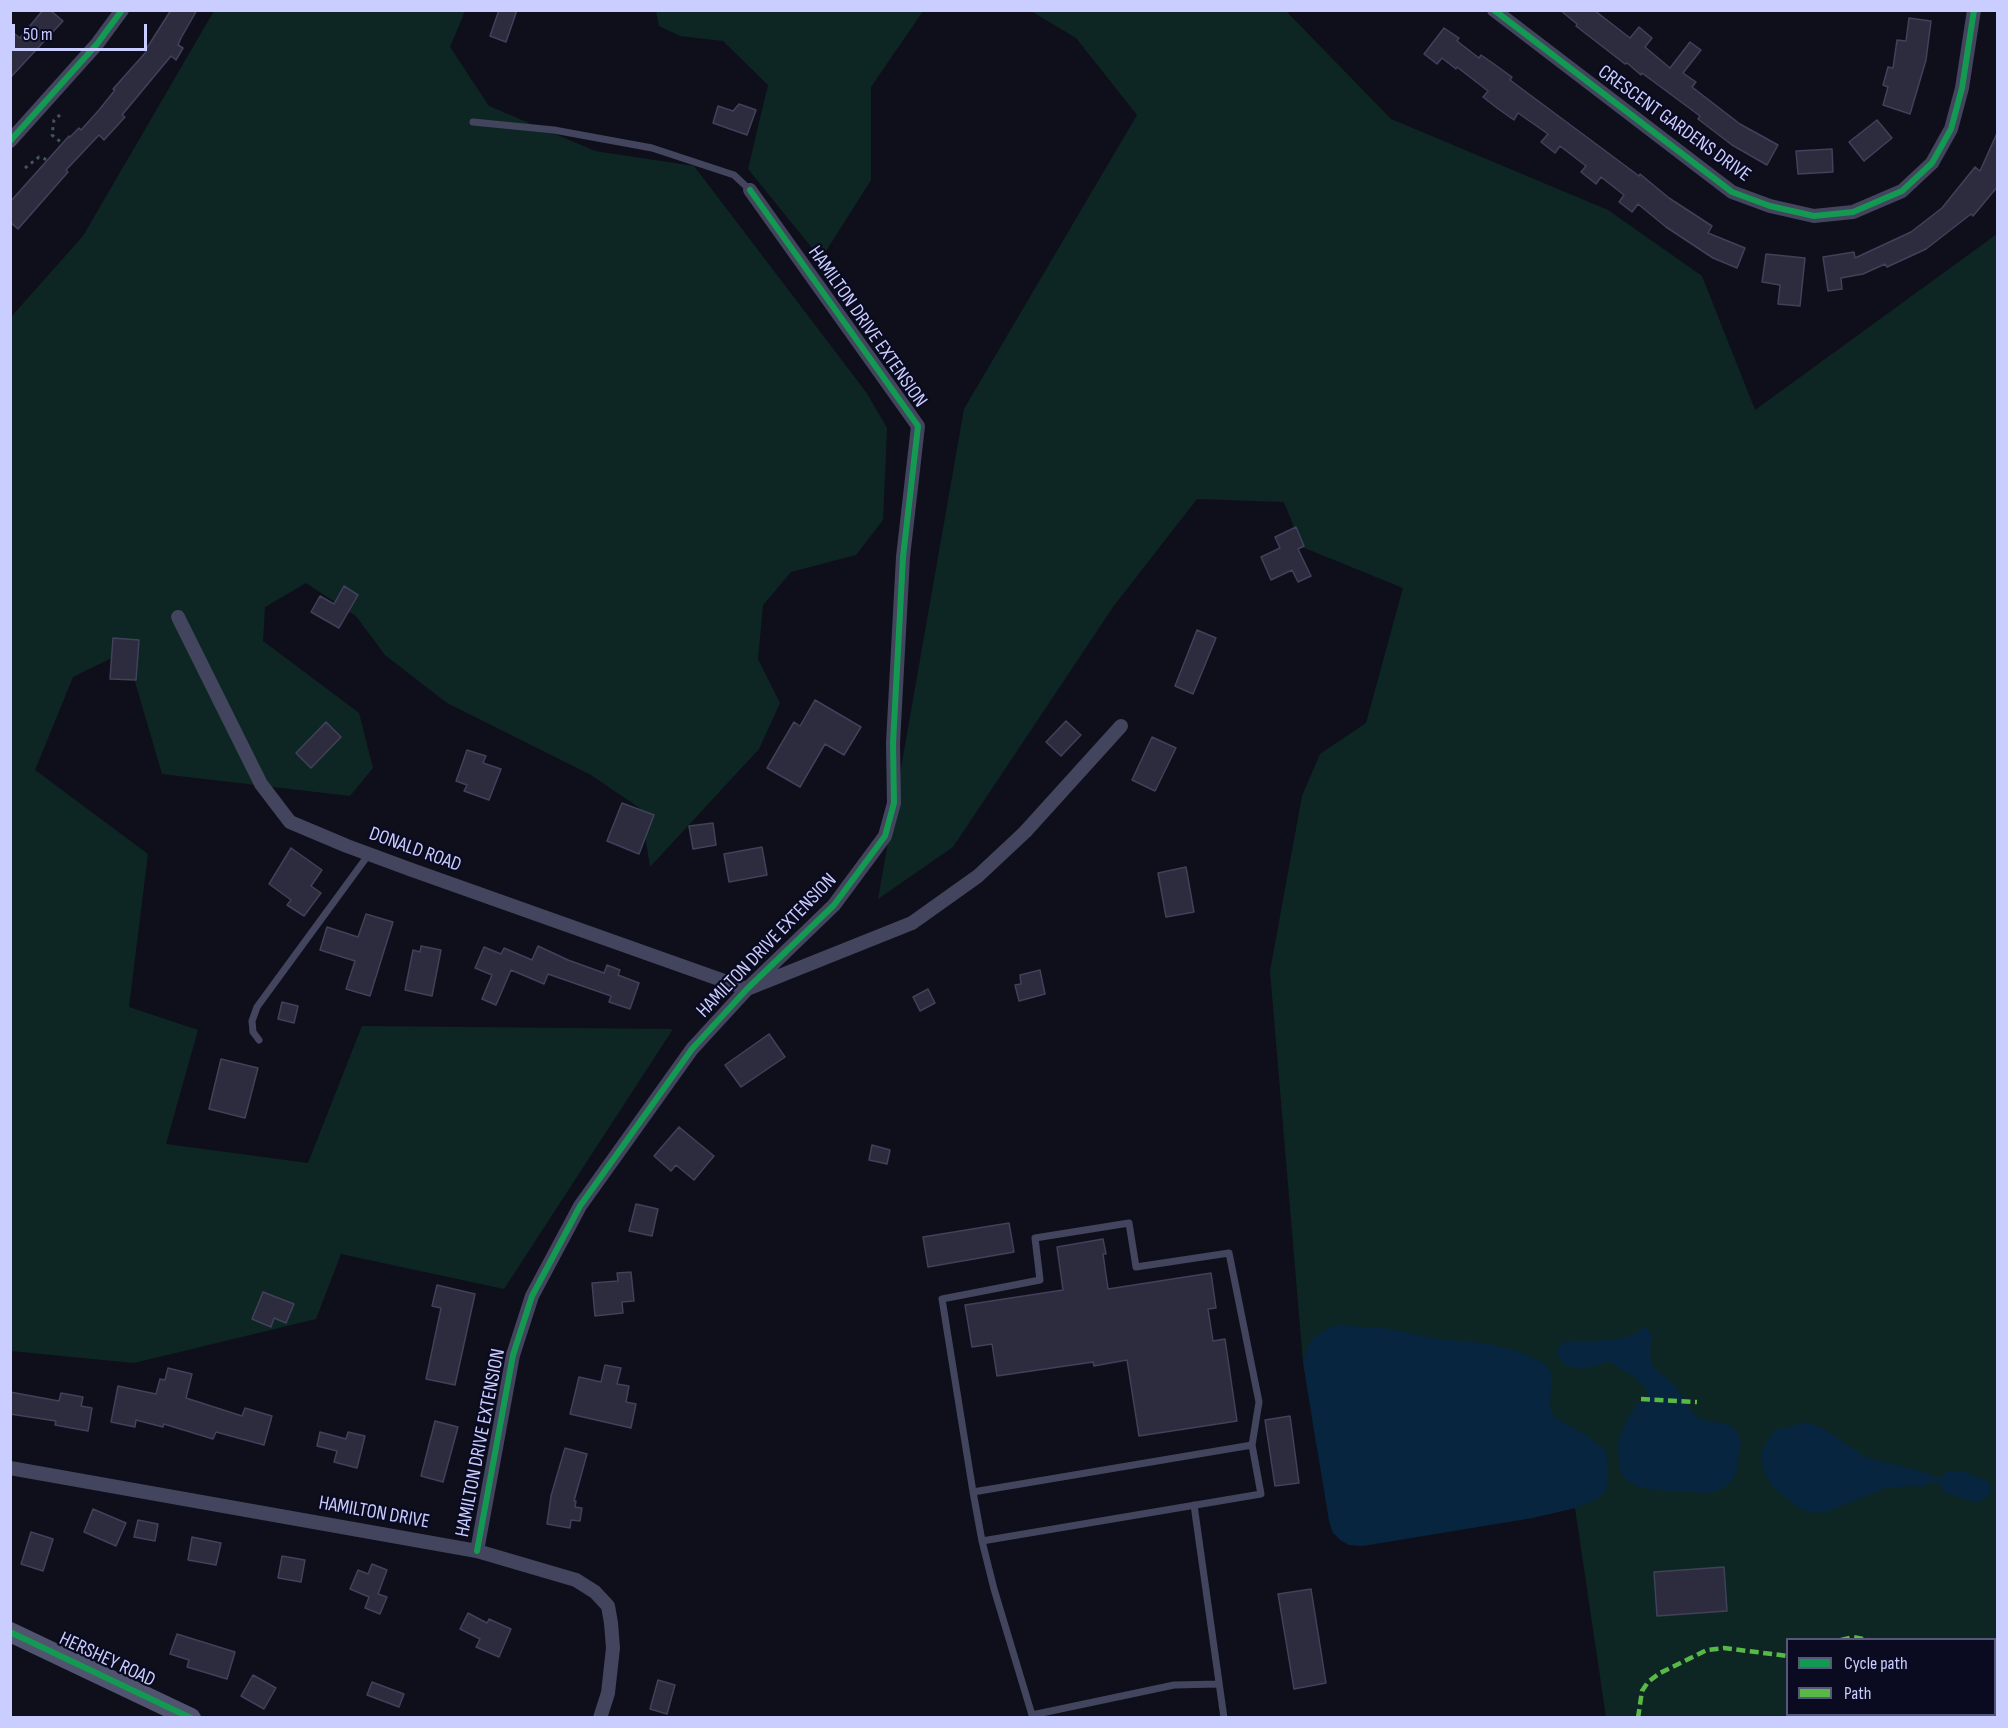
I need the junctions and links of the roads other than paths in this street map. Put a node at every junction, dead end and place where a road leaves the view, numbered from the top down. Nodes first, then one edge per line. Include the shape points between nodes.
1 (122, 10) edge
2 (1494, 10) edge
3 (1974, 10) edge
4 (473, 122) dead end
5 (10, 141) edge
6 (750, 190) joint
7 (178, 617) dead end
8 (1121, 726) dead end
9 (369, 854) junction
10 (747, 990) junction
11 (258, 1040) dead end
12 (1252, 1445) junction
13 (10, 1468) edge
14 (973, 1492) junction
15 (1194, 1506) junction
16 (982, 1541) junction
17 (477, 1551) junction
18 (10, 1632) edge
19 (1219, 1684) junction
20 (191, 1718) edge
21 (600, 1718) edge
22 (1224, 1718) edge

1 - 5 street via 97,44
2 - 3 street, CRESCENT GARDENS DRIVE via 1732,192 1814,216 1853,212 1902,190 1932,163 1951,129 1962,88
4 - 6 lane via 554,130 652,148 734,175
6 - 10 street, HAMILTON DRIVE EXTENSION via 918,426 903,557 894,802 885,836 834,905
7 - 9 street, DONALD ROAD via 261,784 290,822
8 - 10 street, HAMILTON DRIVE EXTENSION via 1025,832 978,876 912,923
9 - 10 street, DONALD ROAD
9 - 11 lane via 257,1007 252,1021
10 - 17 street, HAMILTON DRIVE EXTENSION via 692,1049 580,1206 532,1296 513,1355
12 - 14 lane
12 - 14 lane via 1259,1402 1229,1253 1136,1267 1129,1223 1035,1238 1040,1280 942,1299
12 - 15 lane via 1261,1494
13 - 17 street, HAMILTON DRIVE
14 - 16 lane
15 - 16 lane
15 - 19 lane
16 - 19 lane via 1032,1715 1174,1685
17 - 21 street, HAMILTON DRIVE via 576,1580 608,1606 613,1648 608,1693
18 - 20 street, HERSHEY ROAD
19 - 22 lane

